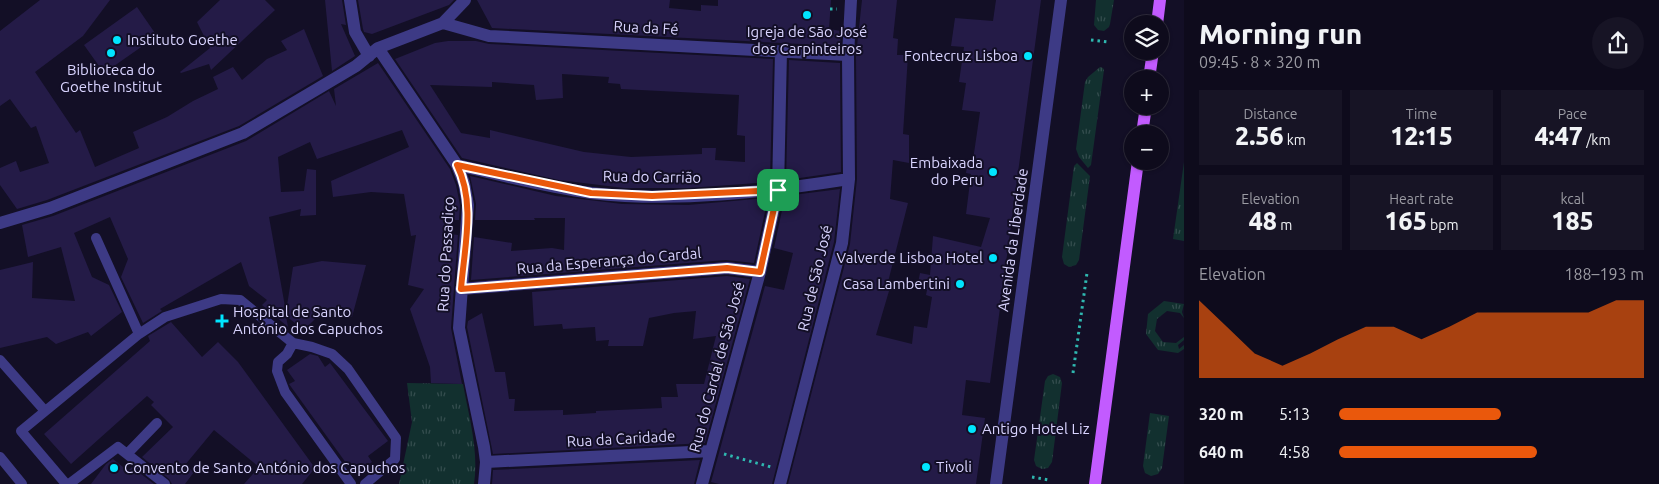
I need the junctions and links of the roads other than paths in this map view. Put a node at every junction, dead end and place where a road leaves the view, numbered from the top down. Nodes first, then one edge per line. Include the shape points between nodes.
1 (350, 0) edge
2 (465, 0) edge
3 (851, 0) edge
4 (1061, 0) edge
5 (1160, 0) edge
6 (1158, 15) edge
7 (444, 23) junction
8 (781, 51) junction
9 (374, 52) junction
10 (848, 55) junction
11 (457, 165) junction
12 (1137, 170) edge
13 (849, 179) junction
14 (778, 190) junction
15 (0, 223) edge
16 (96, 238) dead end
17 (760, 272) junction
18 (461, 289) junction
19 (139, 334) junction
20 (293, 344) junction
21 (0, 360) edge
22 (45, 411) junction
23 (158, 423) dead end
24 (711, 451) junction
25 (127, 454) junction
26 (0, 457) edge
27 (486, 462) junction
28 (22, 484) edge
29 (67, 484) edge
30 (165, 484) edge
31 (351, 484) edge
32 (365, 484) edge
33 (484, 484) edge
34 (702, 484) edge
35 (780, 484) edge
36 (996, 484) edge
37 (1095, 484) edge

1 - 9 street, Rua do Passadiço via 355,32
2 - 7 street
3 - 10 street, Rua de São José
4 - 36 street, Avenida da Liberdade
5 - 6 main road
7 - 8 street, Rua da Fé via 488,36
7 - 9 street
8 - 10 street, Rua da Fé
8 - 14 street, Rua do Cardal de São José
9 - 11 street, Rua do Passadiço
9 - 15 street via 243,133 50,208
10 - 13 street, Rua de São José
11 - 14 street, Rua do Carrião via 591,193 652,196
11 - 18 street, Rua do Passadiço via 468,205
12 - 37 main road
13 - 14 street, Rua do Carrião
13 - 35 street, Rua de São José via 842,243
14 - 17 street, Rua do Cardal de São José
16 - 19 lane
17 - 18 street, Rua da Esperança do Cardal via 727,268
17 - 24 street, Rua do Cardal de São José
18 - 27 street, Rua do Passadiço via 459,328
19 - 20 lane via 165,317 221,299 240,300
19 - 22 lane
20 - 31 lane via 278,362 277,371 285,392
20 - 32 lane via 332,354 348,369 396,438 394,459
21 - 22 lane
22 - 29 lane via 20,431
23 - 25 lane
24 - 27 street, Rua da Caridade
24 - 34 street, Rua do Cardal de São José
25 - 29 lane via 118,447
25 - 30 lane
26 - 28 lane
27 - 33 street, Rua do Passadiço

